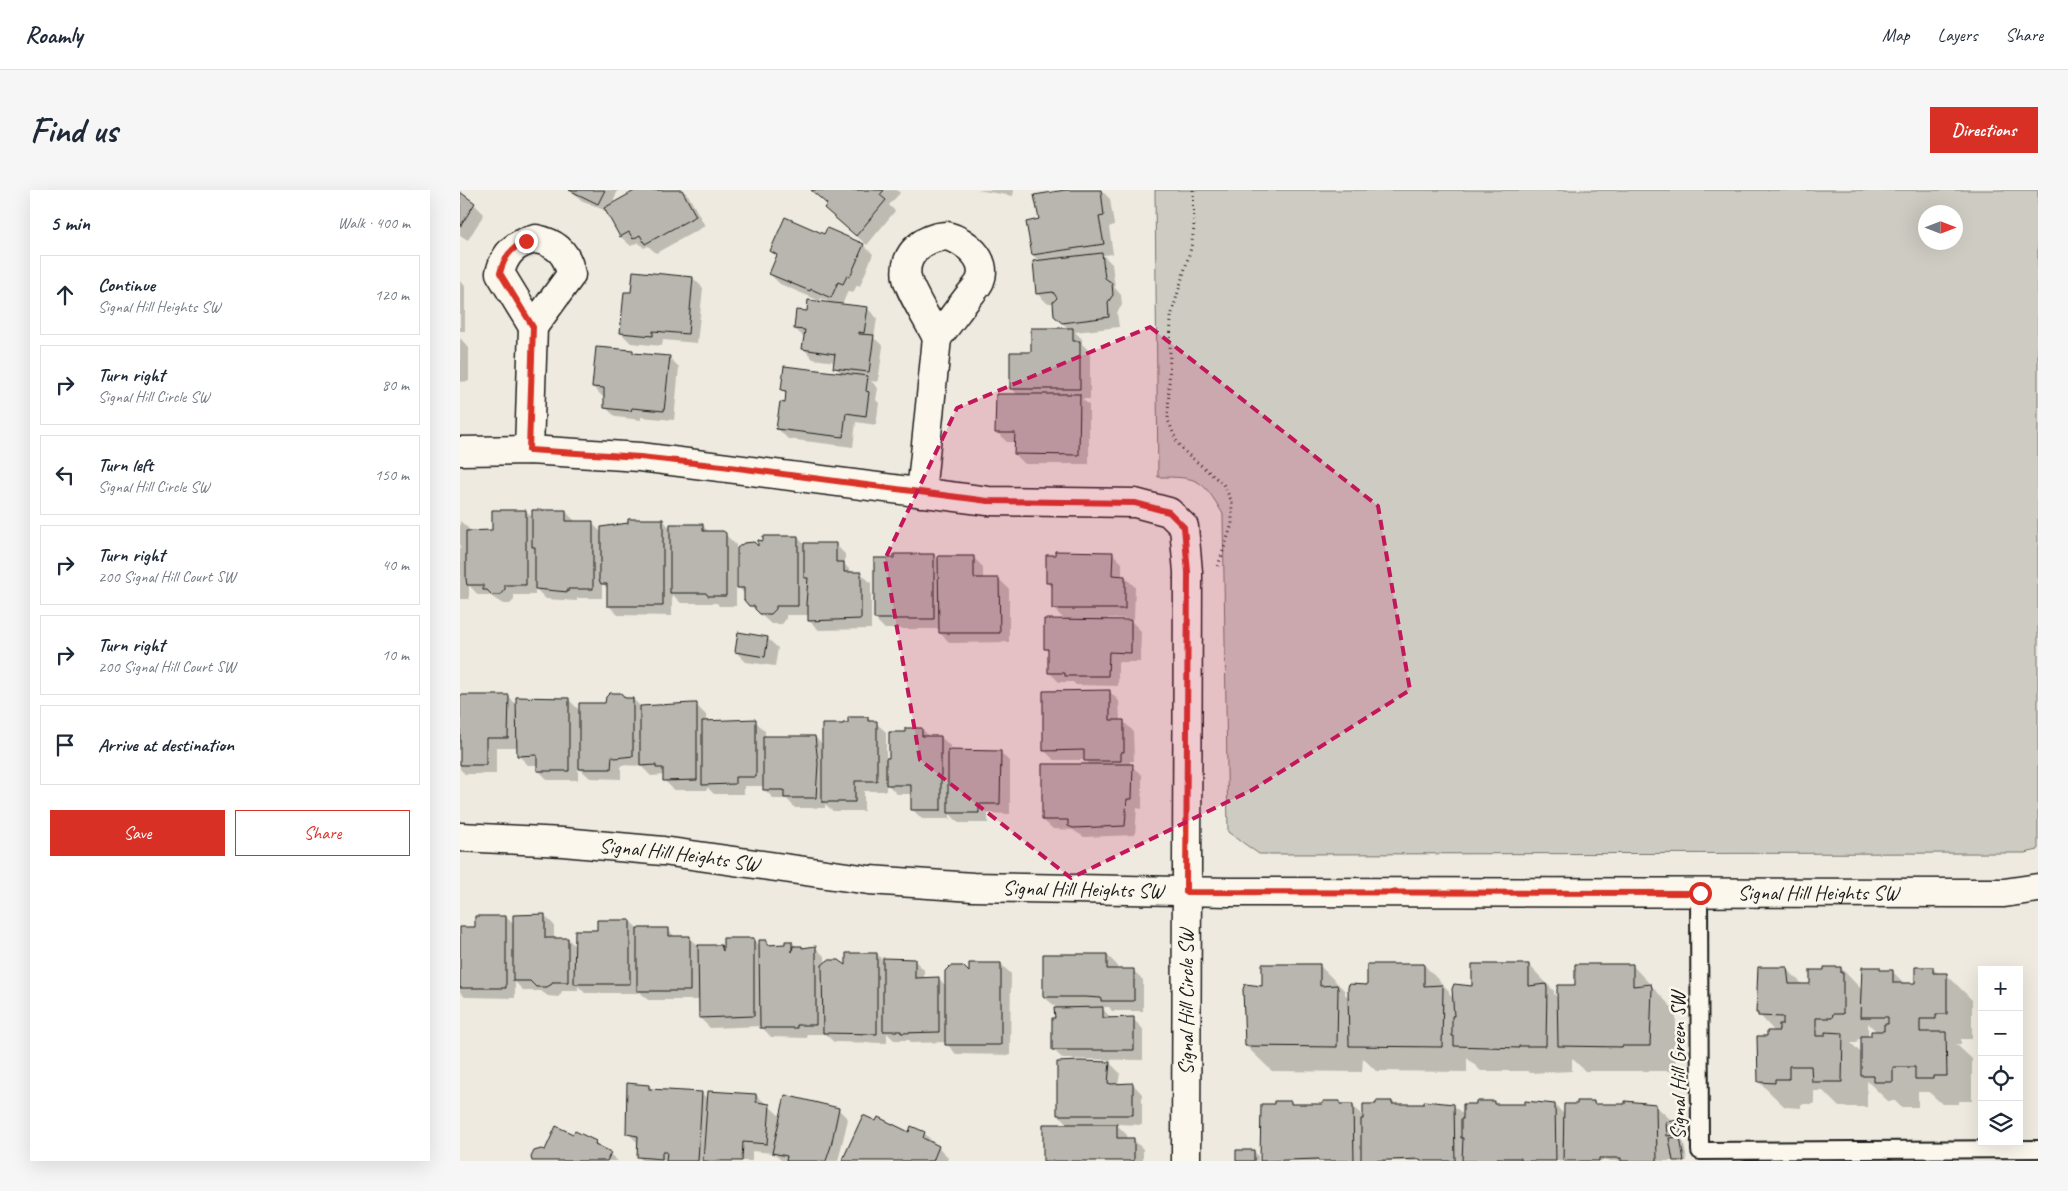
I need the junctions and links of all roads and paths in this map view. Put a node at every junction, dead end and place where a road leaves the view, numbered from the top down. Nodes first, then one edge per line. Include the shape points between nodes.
1 (533, 327) dead end
2 (937, 338) dead end
3 (529, 450) junction
4 (460, 451) edge
5 (921, 493) junction
6 (460, 837) edge
7 (2038, 888) edge
8 (1186, 892) junction
9 (1700, 893) junction
10 (2038, 1149) edge
11 (1938, 1156) edge
12 (1186, 1161) edge

1 - 3 street
2 - 5 street
3 - 4 street, Signal Hill Circle SW
3 - 5 street, Signal Hill Circle SW via 640,457
5 - 8 street, Signal Hill Circle SW via 988,501 1135,503 1169,512 1184,527 1188,572
6 - 8 street, Signal Hill Heights SW via 663,851 878,880 973,887
7 - 9 street, Signal Hill Heights SW via 2004,893
8 - 9 street, Signal Hill Heights SW
8 - 12 street, Signal Hill Circle SW
9 - 11 lane, Signal Hill Green SW via 1700,1151
10 - 11 lane, Signal Hill Green SW

